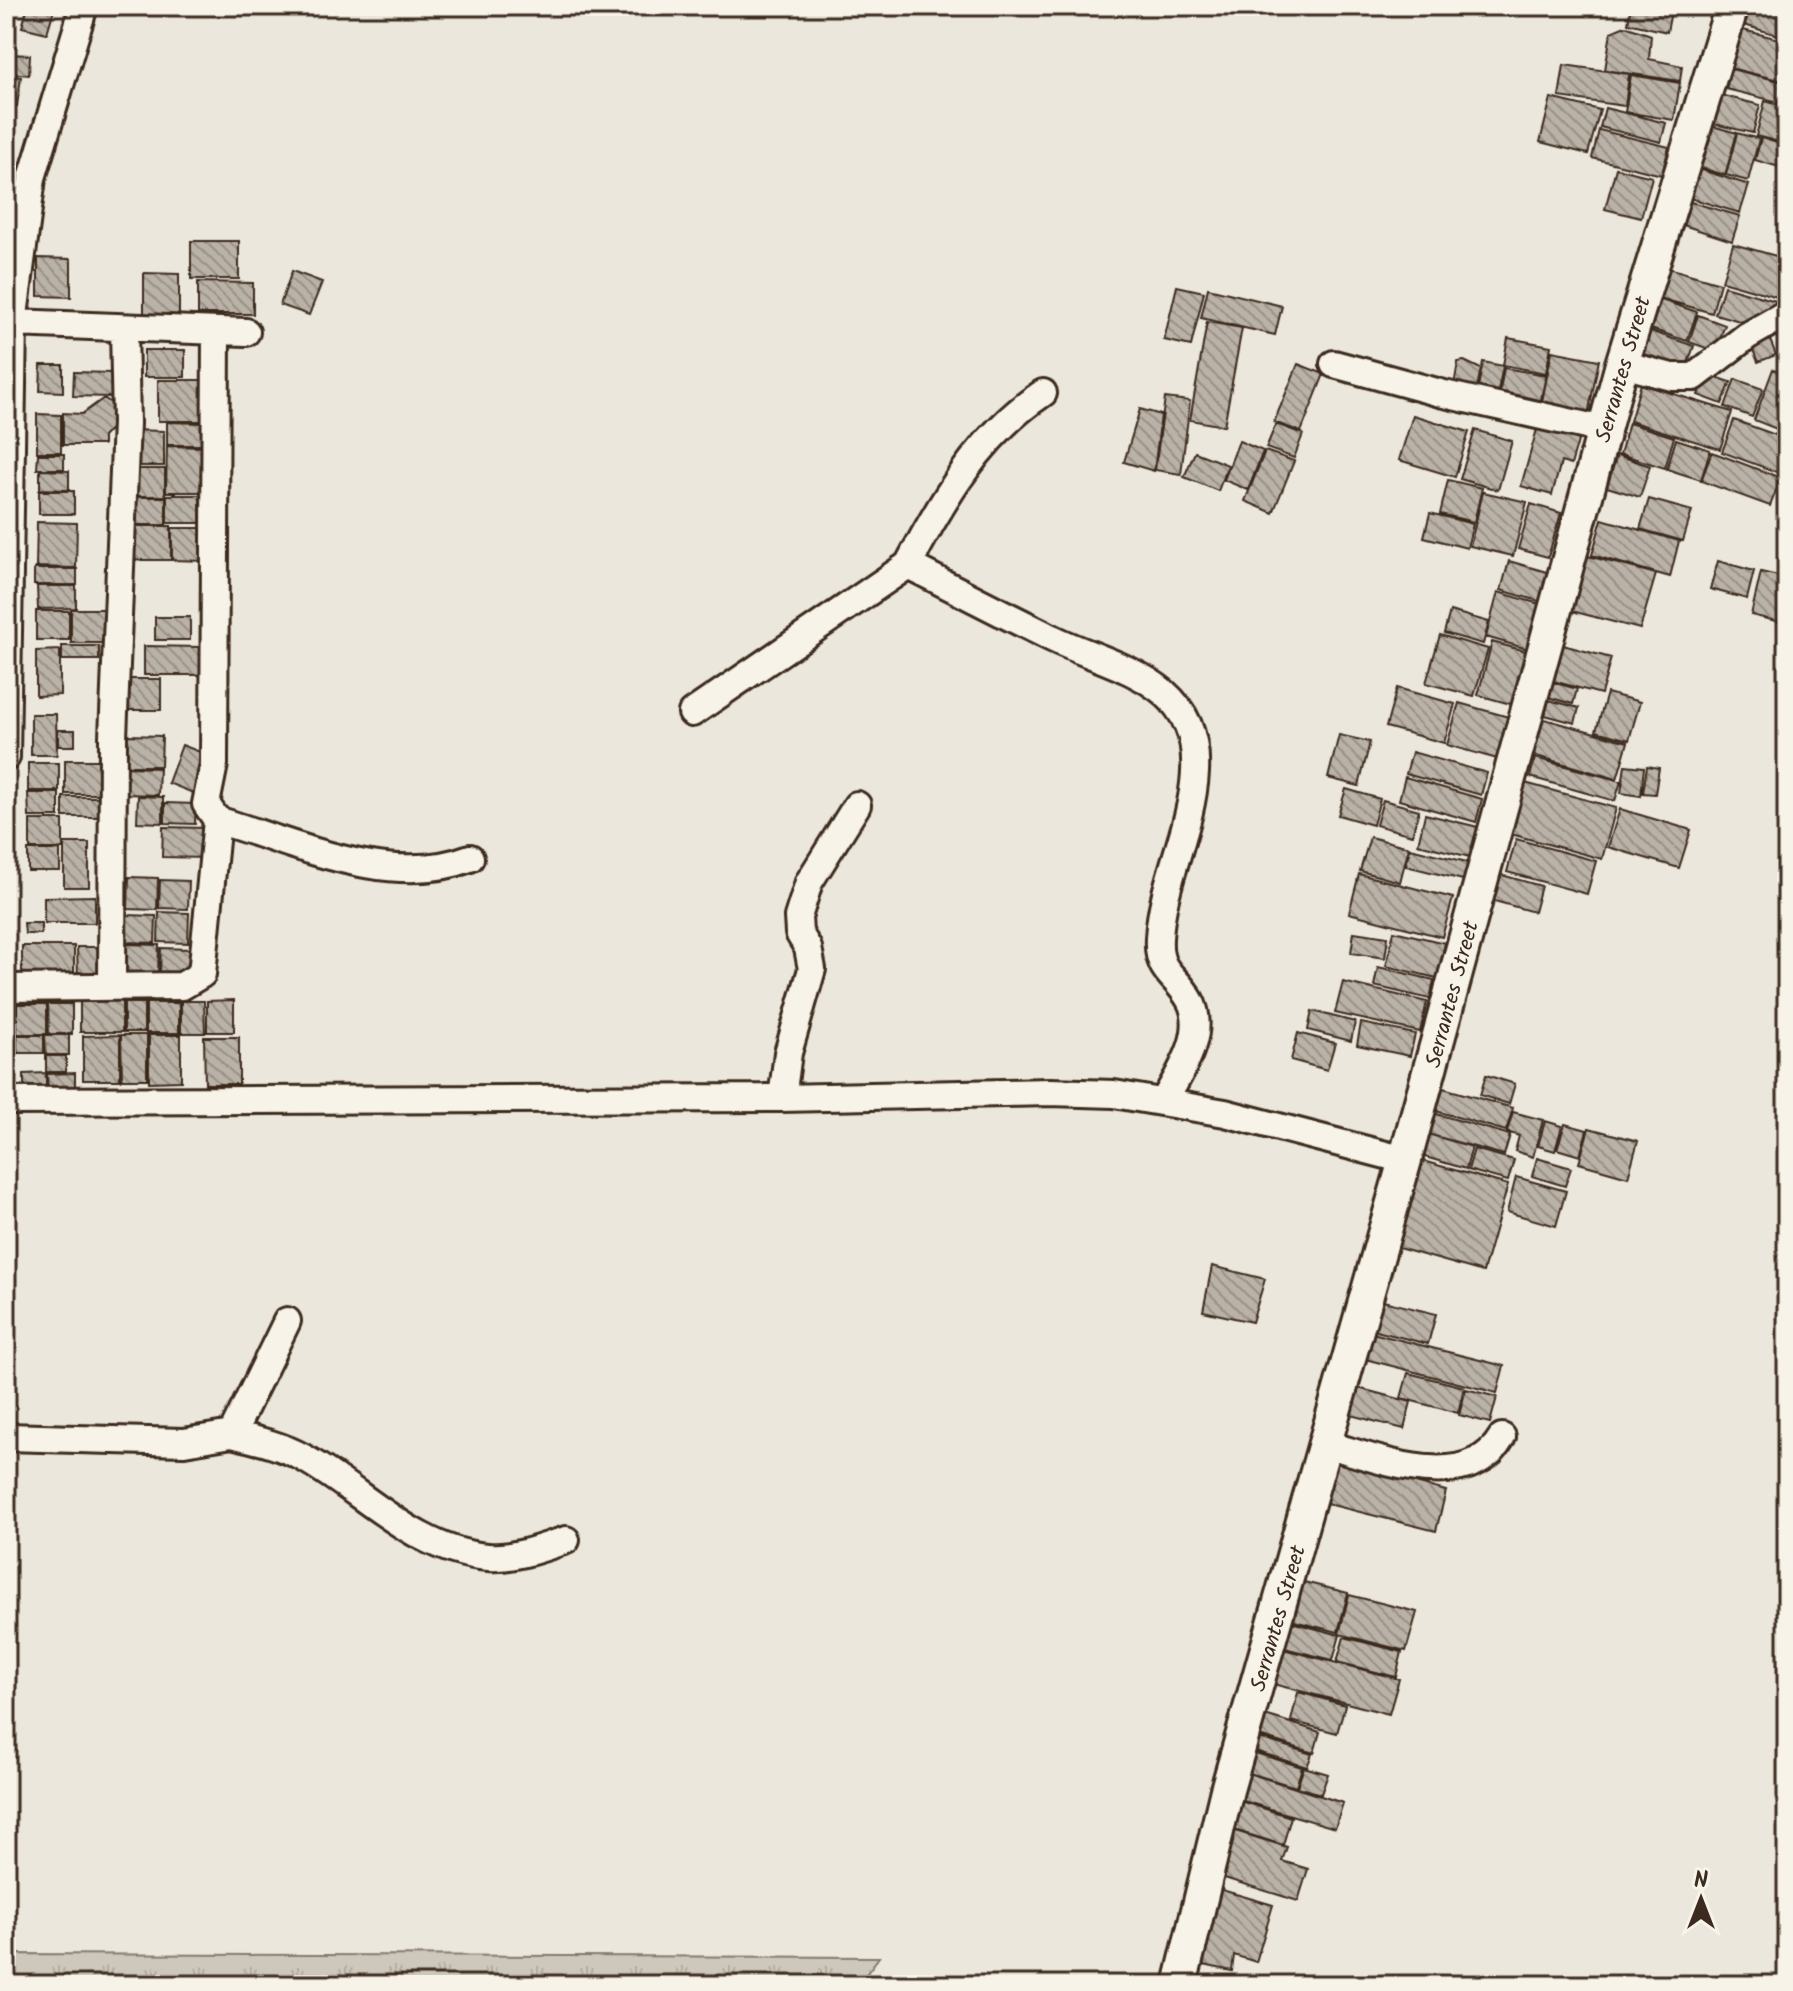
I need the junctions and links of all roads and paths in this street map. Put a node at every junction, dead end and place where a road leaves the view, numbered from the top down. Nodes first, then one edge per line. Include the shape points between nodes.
1 (84, 6) edge
2 (1732, 6) edge
3 (1787, 313) edge
4 (13, 323) junction
5 (124, 329) junction
6 (216, 331) junction
7 (246, 332) dead end
8 (1334, 364) dead end
9 (1622, 364) junction
10 (1043, 393) dead end
11 (1604, 430) junction
12 (908, 565) junction
13 (692, 713) dead end
14 (6, 757) edge
15 (857, 805) dead end
16 (217, 820) junction
17 (470, 858) dead end
18 (112, 986) junction
19 (6, 988) edge
20 (782, 1098) junction
21 (6, 1101) edge
22 (1164, 1101) junction
23 (1405, 1160) junction
24 (287, 1321) dead end
25 (232, 1434) junction
26 (6, 1437) edge
27 (1502, 1437) dead end
28 (1325, 1444) junction
29 (566, 1540) dead end
30 (1180, 1985) edge

1 - 4 street via 32,178
2 - 9 main road, Serrantes Street
3 - 9 street via 1691,378
4 - 5 street
4 - 14 street
5 - 6 street
5 - 18 street
6 - 7 street
6 - 16 street via 214,764 206,804
8 - 11 street
9 - 11 main road, Serrantes Street
10 - 12 street via 1019,409 979,451 936,512
11 - 23 main road, Serrantes Street
12 - 13 street
12 - 22 street via 1057,640 1133,669 1165,694 1192,735 1192,802 1158,948 1163,968 1191,1002 1193,1037 1187,1060
15 - 20 street via 809,882 798,917 812,969 788,1053
16 - 17 street via 370,864 439,867
16 - 18 street via 202,974 182,986
18 - 19 street
20 - 21 street
20 - 22 street via 1050,1092
22 - 23 street
23 - 28 main road, Serrantes Street
24 - 25 street
25 - 26 street via 184,1442
25 - 29 street via 289,1450 383,1514 474,1555 505,1557
27 - 28 street via 1482,1460 1448,1468 1390,1462
28 - 30 main road, Serrantes Street via 1227,1790

